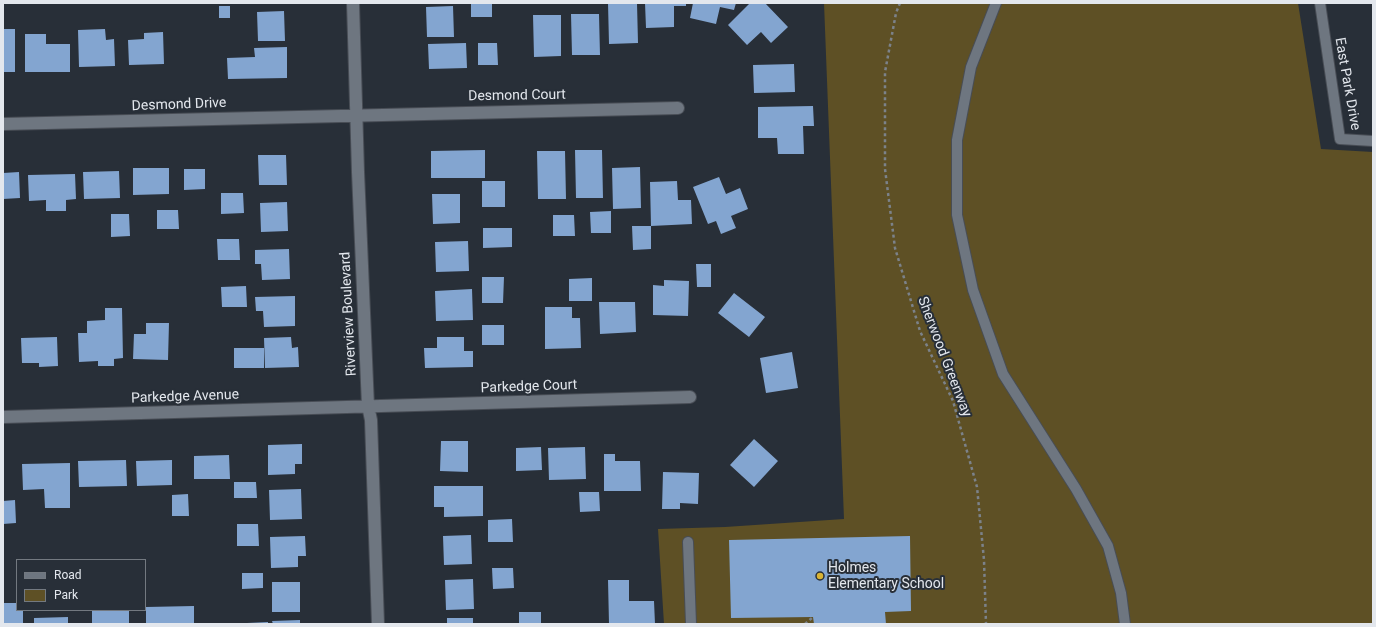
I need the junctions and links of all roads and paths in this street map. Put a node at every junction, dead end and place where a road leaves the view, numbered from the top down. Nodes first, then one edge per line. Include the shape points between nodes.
1 (353, 3) edge
2 (900, 3) edge
3 (996, 3) edge
4 (1320, 3) edge
5 (678, 108) dead end
6 (356, 115) junction
7 (3, 124) edge
8 (1373, 141) edge
9 (690, 397) dead end
10 (368, 406) junction
11 (3, 417) edge
12 (688, 542) dead end
13 (813, 617) dead end
14 (378, 624) edge
15 (692, 624) edge
16 (805, 624) edge
17 (986, 624) edge
18 (1125, 624) edge

1 - 6 street, Riverview Boulevard
2 - 17 path, Sherwood Greenway via 885,72 885,169 895,248 920,332 953,401 977,487 984,560
3 - 18 lane via 971,68 957,140 957,215 973,290 1003,374 1076,489 1108,546 1121,593
4 - 8 lane, East Park Drive via 1340,139
5 - 6 street, Desmond Court
6 - 7 street, Desmond Drive
6 - 10 street, Riverview Boulevard
9 - 10 street, Parkedge Court
10 - 11 street, Parkedge Avenue
10 - 14 street, Riverview Boulevard via 371,420
12 - 15 lane
13 - 16 path

